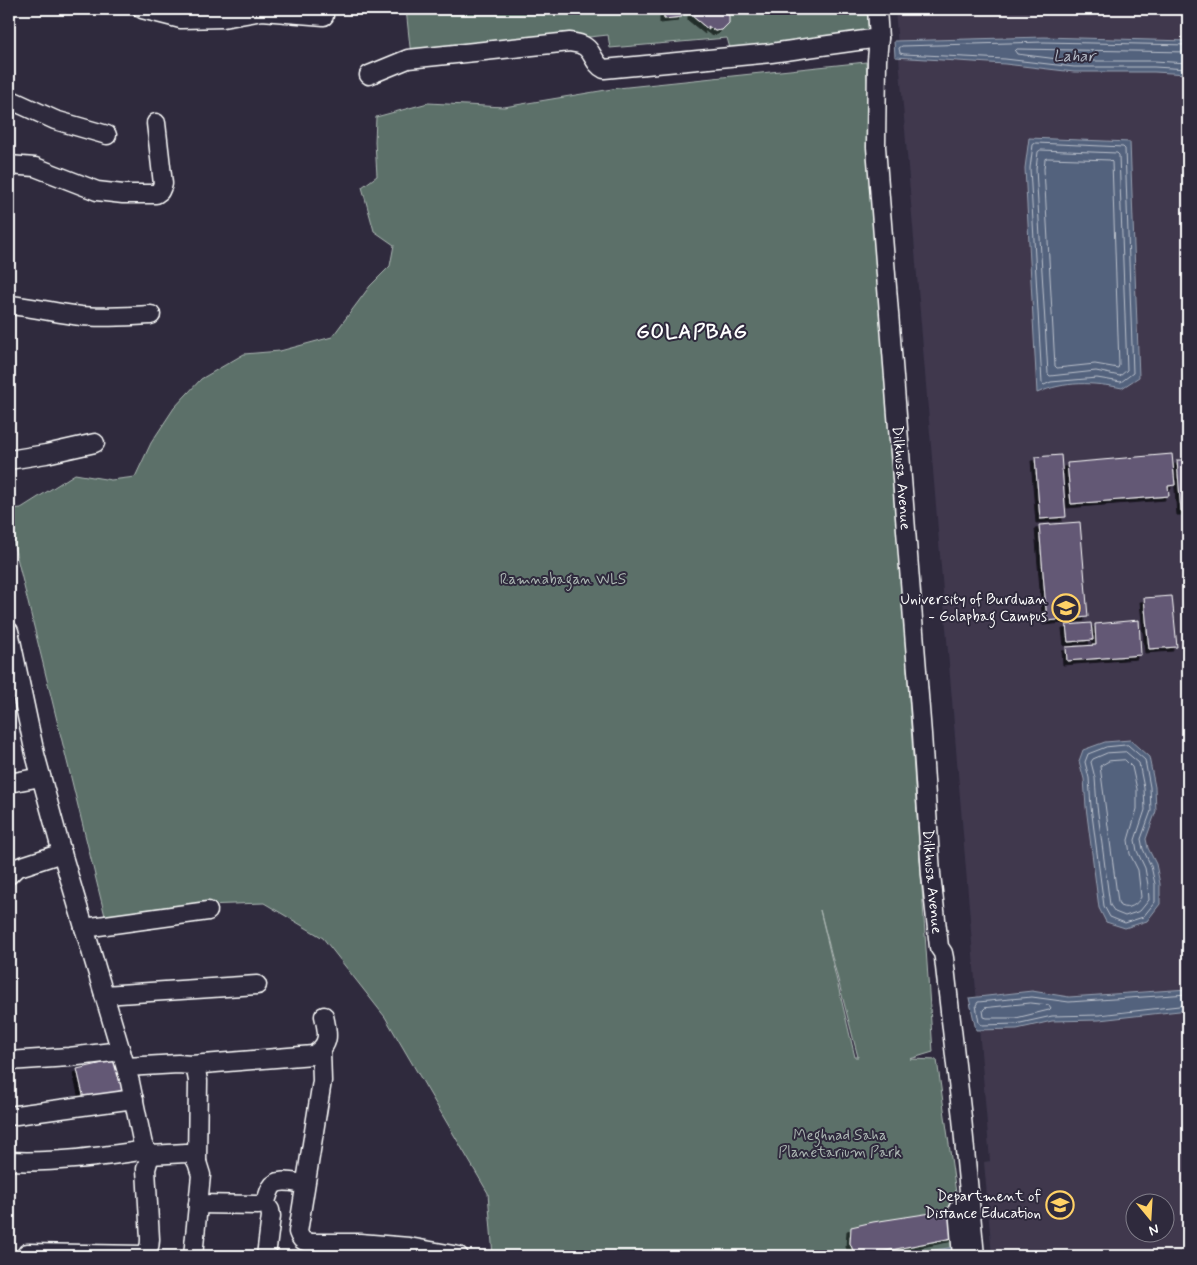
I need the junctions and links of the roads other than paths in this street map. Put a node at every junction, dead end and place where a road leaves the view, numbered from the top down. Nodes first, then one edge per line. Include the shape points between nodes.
1 (142, 9) edge
2 (877, 9) edge
3 (324, 16) dead end
4 (879, 38) junction
5 (369, 75) dead end
6 (9, 99) edge
7 (156, 123) dead end
8 (106, 135) dead end
9 (9, 165) edge
10 (9, 305) edge
11 (151, 315) dead end
12 (95, 443) dead end
13 (9, 460) edge
14 (9, 631) edge
15 (11, 651) edge
16 (41, 777) junction
17 (9, 783) edge
18 (62, 853) junction
19 (9, 875) edge
20 (208, 911) dead end
21 (84, 928) junction
22 (257, 985) dead end
23 (104, 995) junction
24 (324, 1016) dead end
25 (321, 1050) junction
26 (124, 1059) junction
27 (9, 1061) edge
28 (191, 1065) junction
29 (134, 1099) junction
30 (9, 1116) edge
31 (956, 1119) junction
32 (148, 1152) junction
33 (9, 1161) edge
34 (197, 1162) junction
35 (305, 1184) junction
36 (265, 1203) junction
37 (198, 1204) junction
38 (27, 1253) dead end
39 (193, 1256) edge
40 (266, 1256) edge
41 (459, 1256) edge
42 (962, 1256) edge
43 (975, 1256) edge

1 - 3 street via 181,19 223,18 262,12
2 - 4 street, Dilkhusa Avenue
4 - 5 street via 772,54 604,69 599,67 588,48 570,42 408,59
4 - 31 street, Dilkhusa Avenue via 876,147 939,947 934,957
6 - 8 street via 55,120
7 - 9 street via 163,184 156,194 97,191 35,167
10 - 11 street via 81,316
12 - 13 street
14 - 15 street
15 - 16 street
16 - 17 street
16 - 18 street
18 - 19 street via 16,868
18 - 21 street
20 - 21 street
21 - 23 street
22 - 23 street
23 - 26 street
24 - 25 street via 327,1040
25 - 28 street via 313,1055
25 - 35 street via 322,1081
26 - 27 street via 69,1057
26 - 28 street
26 - 29 street
28 - 34 street via 196,1070 198,1081
29 - 30 street
29 - 32 street via 143,1145
31 - 42 street, Dilkhusa Avenue
31 - 43 street, Dilkhusa Avenue
32 - 33 street
32 - 34 street via 186,1153
32 - 38 street via 150,1247 147,1253
34 - 37 street via 201,1175
35 - 36 street via 275,1183
35 - 41 street via 298,1232 300,1240 305,1243 409,1247
36 - 37 street
36 - 40 street via 271,1216
37 - 39 street

